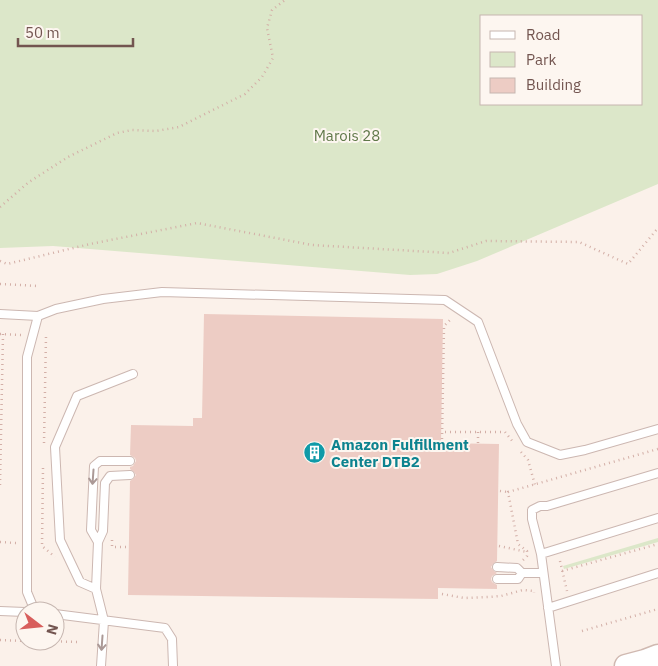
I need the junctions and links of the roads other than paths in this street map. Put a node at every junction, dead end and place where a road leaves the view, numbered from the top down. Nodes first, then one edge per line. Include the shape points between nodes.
1 (0, 314) edge
2 (38, 316) junction
3 (133, 374) dead end
4 (658, 429) edge
5 (130, 461) dead end
6 (658, 473) edge
7 (130, 476) dead end
8 (658, 518) edge
9 (98, 542) junction
10 (541, 554) junction
11 (497, 567) dead end
12 (522, 573) junction
13 (543, 573) junction
14 (658, 573) edge
15 (497, 579) dead end
16 (96, 589) junction
17 (31, 601) edge
18 (548, 608) junction
19 (0, 611) edge
20 (15, 612) edge
21 (65, 615) edge
22 (104, 620) junction
23 (658, 656) edge
24 (101, 666) edge
25 (173, 666) edge
26 (556, 666) edge
27 (626, 666) edge

1 - 2 lane
2 - 4 lane via 103,299 162,292 445,300 478,322 527,442 560,455
2 - 17 lane via 27,357 27,592
3 - 16 lane via 77,396 55,447 60,540 80,582
5 -> 9 lane via 100,461 94,466 91,530
6 - 10 lane via 532,510
7 - 9 lane via 110,476 105,483 103,531
8 - 10 lane
9 - 16 lane
10 - 13 lane
11 - 12 lane via 517,568
12 - 13 lane
12 - 15 lane via 518,579
13 - 18 lane
14 - 18 lane
16 - 22 lane
18 - 26 lane
19 - 20 lane
21 - 22 lane
22 -> 24 lane
22 - 25 lane via 165,628 172,638
23 - 27 main road

